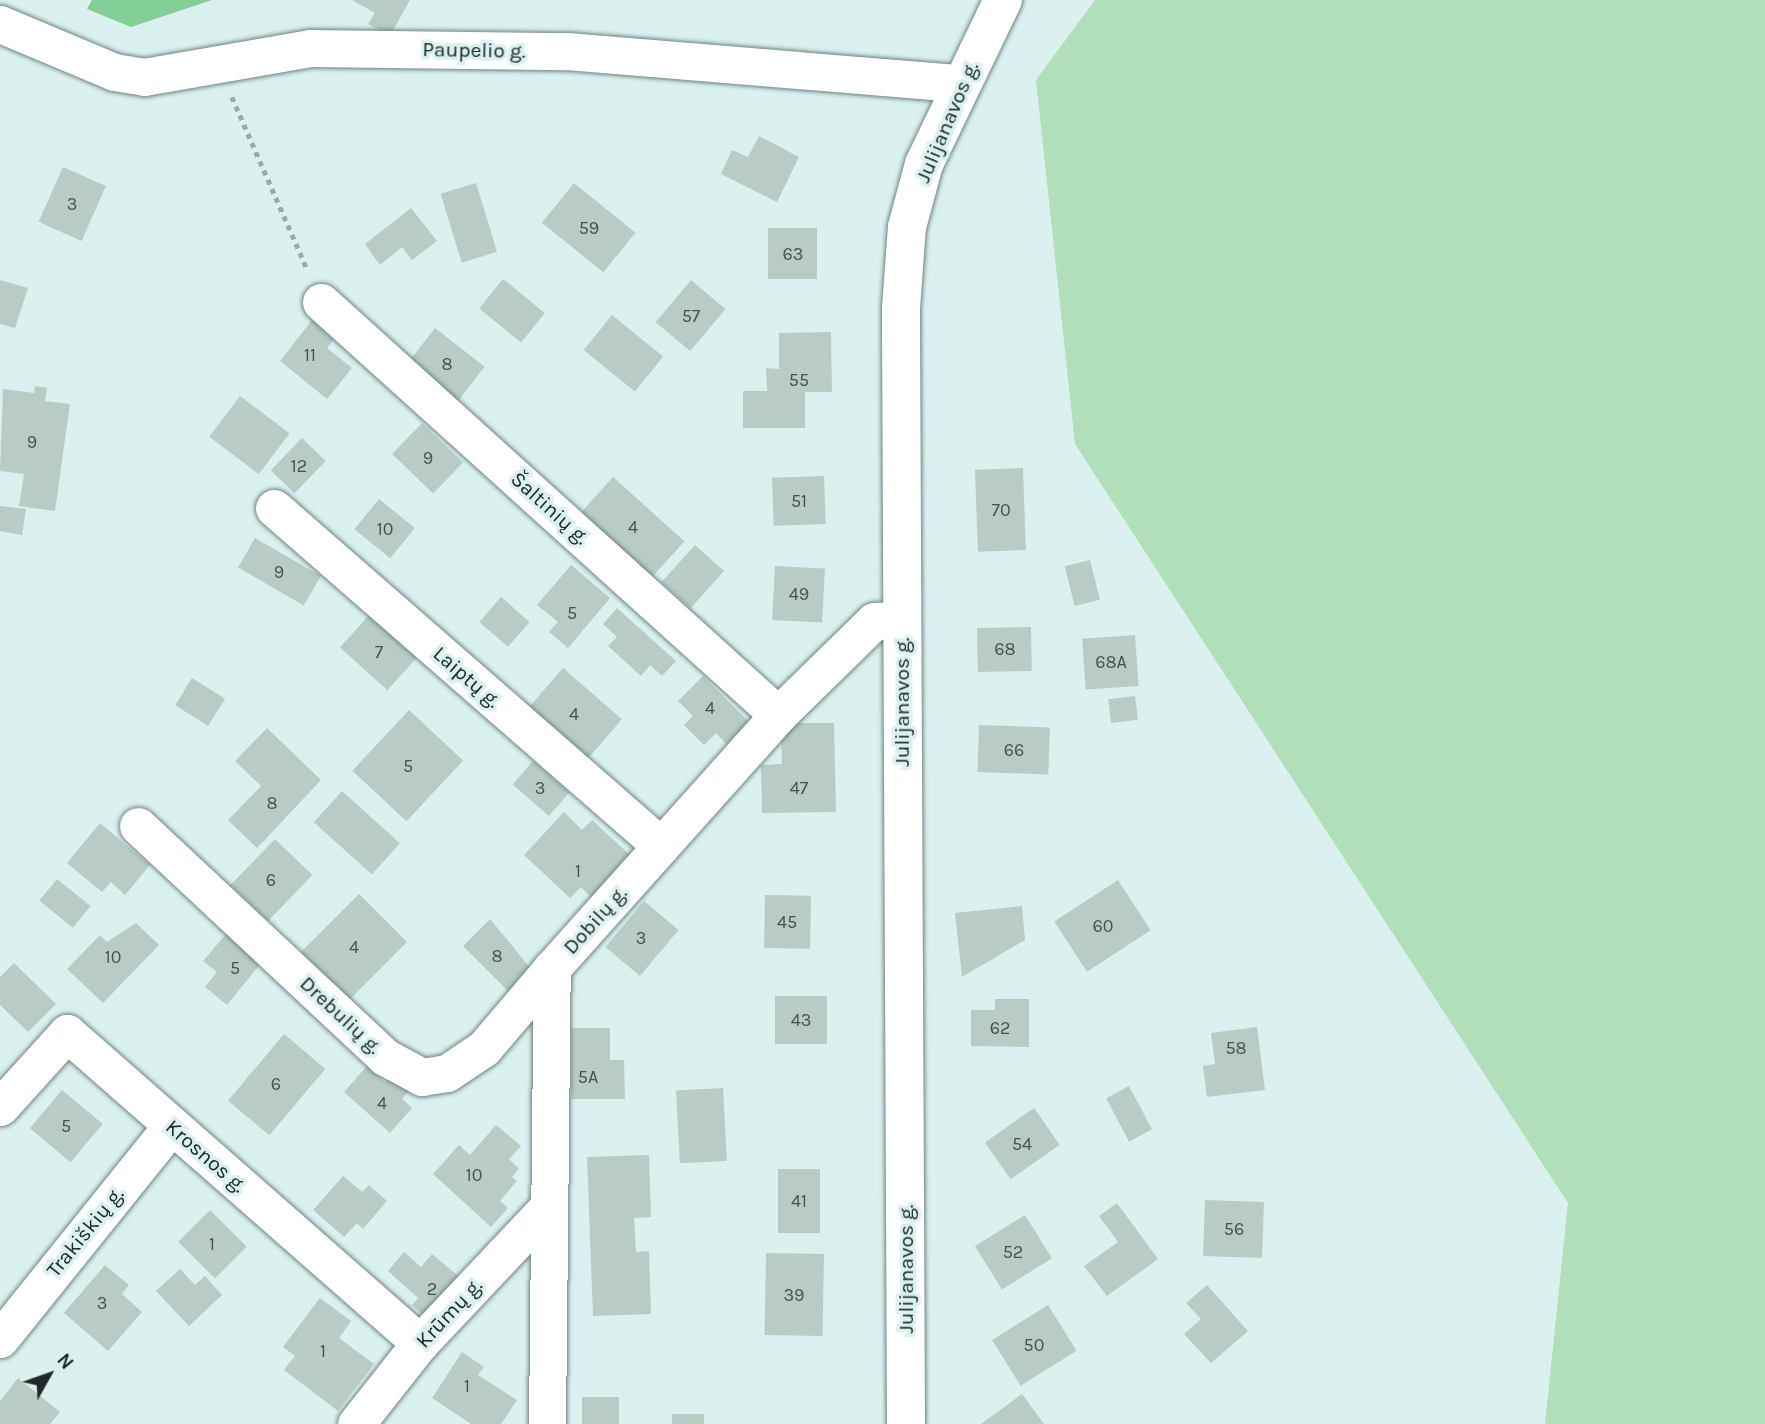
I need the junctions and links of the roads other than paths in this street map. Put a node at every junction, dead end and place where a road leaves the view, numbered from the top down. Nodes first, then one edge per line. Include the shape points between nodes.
1 (1003, 0) edge
2 (0, 24) edge
3 (960, 83) junction
4 (321, 302) road end
5 (274, 508) dead end
6 (902, 620) junction
7 (778, 715) junction
8 (138, 826) dead end
9 (661, 846) junction
10 (552, 968) junction
11 (0, 1107) edge
12 (171, 1126) junction
13 (548, 1207) junction
14 (0, 1339) edge
15 (420, 1343) junction
16 (356, 1424) edge
17 (547, 1424) edge
18 (906, 1424) edge

1 - 3 main road, Julijanavos g.
2 - 3 street, Paupelio g. via 114,72 144,77 310,48 567,51
3 - 6 main road, Julijanavos g. via 924,164 907,227 899,335
4 - 7 street, Šaltinių g.
5 - 9 street, Laiptų g.
6 - 7 street, Dobilų g. via 874,621
6 - 18 main road, Julijanavos g.
7 - 9 street, Dobilų g.
8 - 10 street, Drebulių g. via 385,1057 422,1077 447,1073 484,1048
9 - 10 street, Dobilų g.
10 - 13 street, Dobilų g.
11 - 12 street, Krosnos g. via 67,1033
12 - 14 street, Trakiškių g.
12 - 15 street, Krosnos g.
13 - 15 street, Krūmų g.
13 - 17 street, Dobilų g.
15 - 16 street, Krūmų g.

